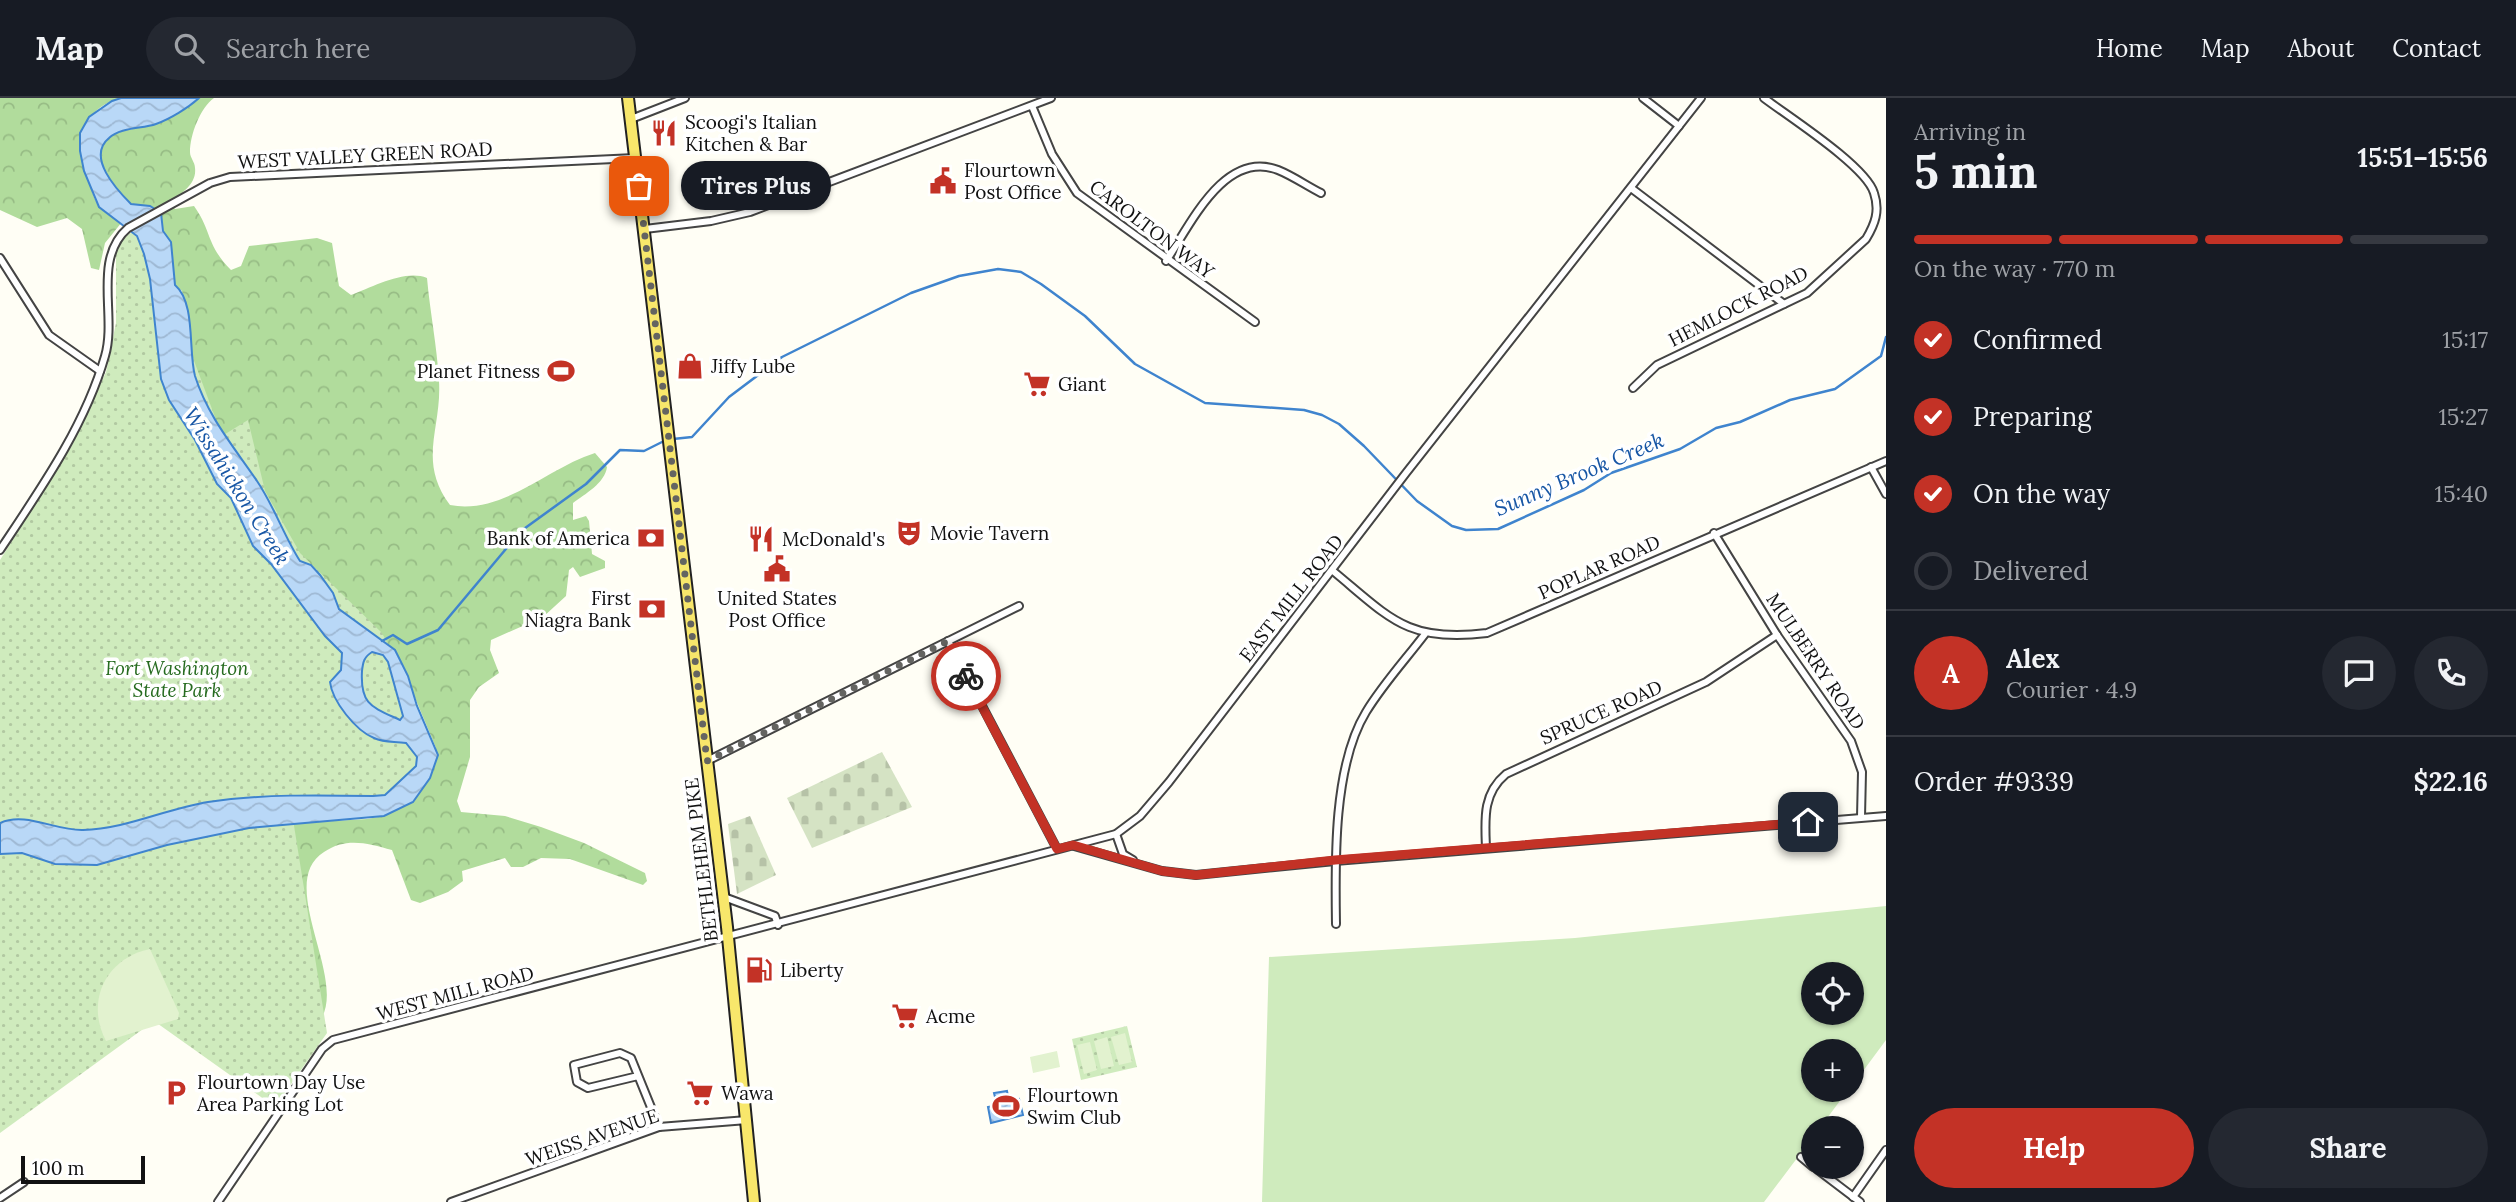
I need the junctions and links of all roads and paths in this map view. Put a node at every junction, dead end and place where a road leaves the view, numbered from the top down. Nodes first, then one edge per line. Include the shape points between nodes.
1 (628, 98) edge
2 (685, 98) edge
3 (1051, 98) edge
4 (1643, 98) edge
5 (1701, 98) edge
6 (1764, 98) edge
7 (1032, 106) junction
8 (631, 119) junction
9 (1679, 127) junction
10 (635, 158) junction
11 (1632, 188) junction
12 (1321, 193) dead end
13 (645, 229) junction
14 (0, 258) edge
15 (1166, 261) junction
16 (1784, 304) junction
17 (1255, 322) dead end
18 (100, 371) junction
19 (1633, 388) dead end
20 (1886, 461) edge
21 (1871, 467) junction
22 (1886, 494) edge
23 (1714, 533) junction
24 (0, 550) edge
25 (1333, 571) junction
26 (1019, 606) dead end
27 (1425, 634) junction
28 (1777, 635) junction
29 (948, 641) junction
30 (707, 761) junction
31 (1886, 816) edge
32 (1861, 817) junction
33 (1116, 834) junction
34 (1073, 845) junction
35 (1486, 848) junction
36 (1057, 849) junction
37 (1335, 860) junction
38 (1143, 866) junction
39 (723, 897) junction
40 (1336, 924) dead end
41 (778, 925) junction
42 (728, 938) junction
43 (638, 1076) junction
44 (747, 1120) junction
45 (659, 1127) junction
46 (1886, 1150) edge
47 (1830, 1179) edge
48 (24, 1182) dead end
49 (1853, 1197) junction
50 (0, 1198) edge
51 (218, 1202) edge
52 (451, 1202) edge
53 (754, 1202) edge
54 (1860, 1202) edge

1 - 8 main road, BETHLEHEM PIKE
2 - 8 street
3 - 7 street
4 - 9 street
5 - 9 street, EAST MILL ROAD
6 - 16 street, HEMLOCK ROAD via 1858,170 1874,191 1877,207 1866,239 1821,282
7 - 13 street via 750,212
7 - 15 street, CAROLTON WAY via 1070,185
8 - 10 main road, BETHLEHEM PIKE
9 - 11 street, EAST MILL ROAD
10 - 13 main road, BETHLEHEM PIKE
10 - 18 street, WEST VALLEY GREEN ROAD via 230,177 210,183 128,228 117,239 110,257 110,316
11 - 16 street
11 - 25 street, EAST MILL ROAD
12 - 15 street via 1278,170 1236,173 1216,188
13 - 30 main road, BETHLEHEM PIKE
14 - 18 street via 49,335
15 - 17 street, CAROLTON WAY
16 - 19 street, HEMLOCK ROAD via 1657,365
18 - 24 street, WEST VALLEY GREEN ROAD via 75,431
20 - 21 street, POPLAR ROAD
21 - 22 street
21 - 23 street, POPLAR ROAD
23 - 27 street, POPLAR ROAD via 1499,630
23 - 28 street, MULBERRY ROAD
25 - 27 street, POPLAR ROAD via 1402,626
25 - 33 street, EAST MILL ROAD via 1166,785
26 - 29 street
27 - 37 street via 1365,713 1344,780
28 - 32 street, MULBERRY ROAD via 1851,741 1862,772
28 - 35 street, SPRUCE ROAD via 1706,682 1506,774 1487,801
29 - 30 street
29 - 36 street
30 - 39 main road, BETHLEHEM PIKE
31 - 32 street
32 - 35 street
33 - 34 street, EAST MILL ROAD
33 - 38 street via 1124,854
34 - 36 street, EAST MILL ROAD
34 - 38 street
35 - 37 street
36 - 41 street, EAST MILL ROAD
37 - 38 street via 1196,875
37 - 40 street
39 - 41 street via 775,916
39 - 42 main road, BETHLEHEM PIKE
41 - 42 street, WEST MILL ROAD
42 - 44 main road, BETHLEHEM PIKE
42 - 51 street, WEST MILL ROAD via 333,1041 322,1049
43 - 43 street via 631,1058 620,1053 574,1065 578,1082 588,1088
43 - 45 street
44 - 45 street, WEISS AVENUE
44 - 53 main road, BETHLEHEM PIKE
45 - 52 street, WEISS AVENUE
46 - 49 street
47 - 49 street
48 - 50 street
49 - 54 street

